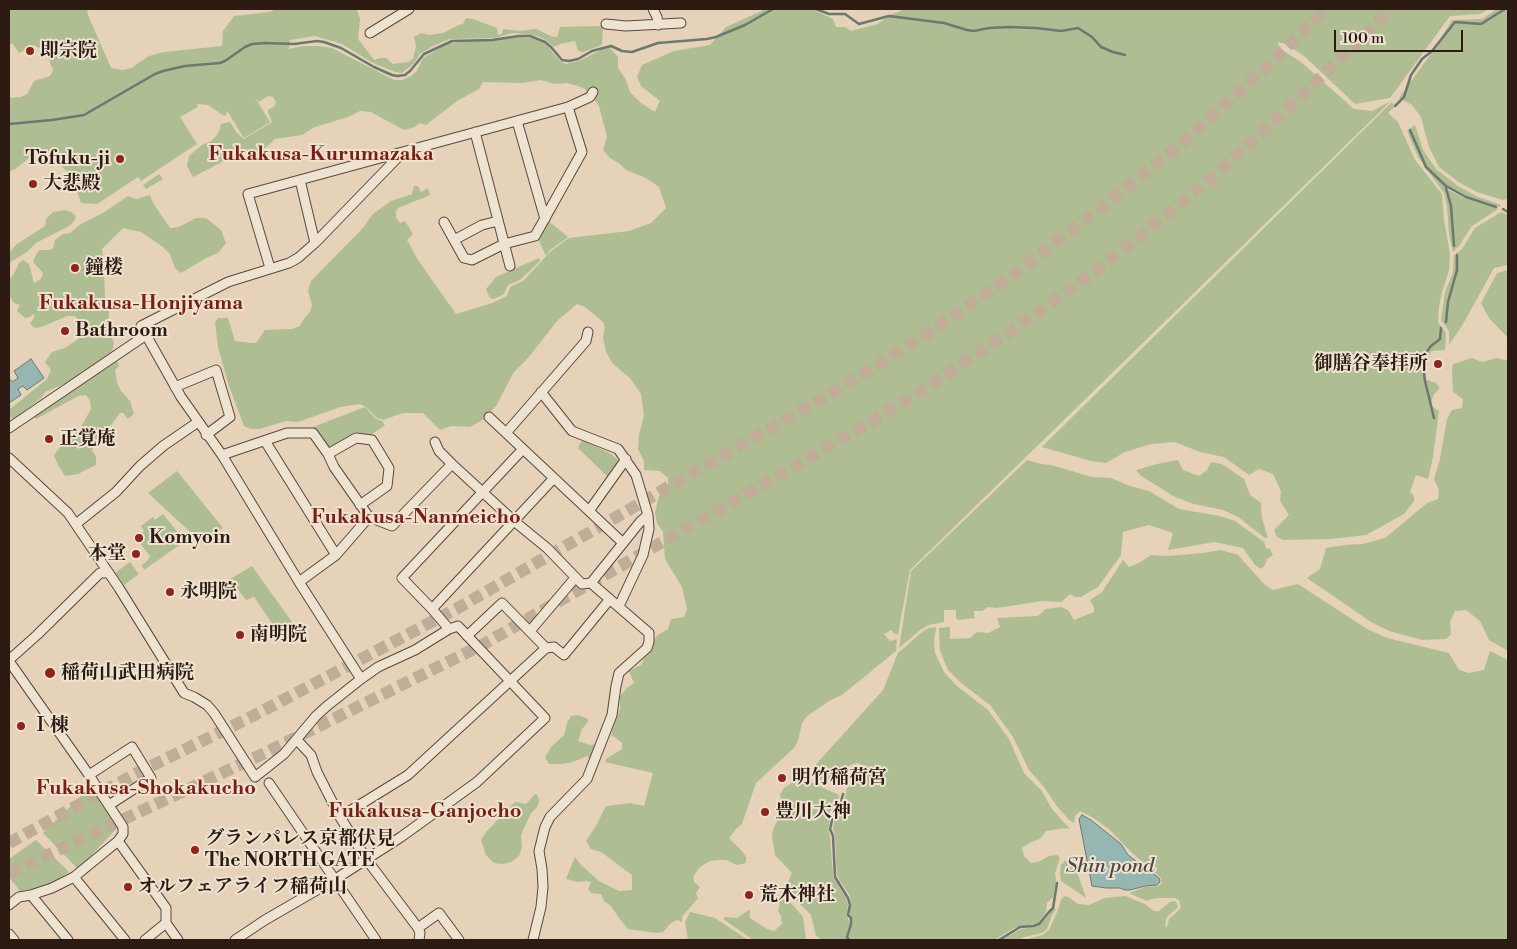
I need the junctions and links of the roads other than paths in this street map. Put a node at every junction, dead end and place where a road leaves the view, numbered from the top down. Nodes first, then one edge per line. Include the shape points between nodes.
1 (409, 9) edge
2 (653, 9) edge
3 (606, 24) dead end
4 (681, 24) dead end
5 (658, 25) junction
6 (370, 33) dead end
7 (593, 92) dead end
8 (568, 107) junction
9 (517, 121) junction
10 (475, 132) junction
11 (403, 152) junction
12 (300, 180) junction
13 (545, 219) junction
14 (498, 221) junction
15 (444, 222) dead end
16 (454, 240) junction
17 (315, 243) junction
18 (504, 244) junction
19 (510, 266) dead end
20 (270, 268) junction
21 (588, 332) dead end
22 (146, 335) junction
23 (175, 387) junction
24 (542, 392) junction
25 (489, 417) dead end
26 (198, 422) junction
27 (9, 428) edge
28 (506, 433) junction
29 (206, 435) junction
30 (265, 441) junction
31 (435, 442) dead end
32 (523, 449) junction
33 (328, 454) junction
34 (222, 455) junction
35 (9, 458) edge
36 (626, 459) junction
37 (452, 464) junction
38 (554, 478) junction
39 (483, 492) junction
40 (360, 505) junction
41 (589, 511) junction
42 (648, 515) junction
43 (368, 517) junction
44 (514, 521) junction
45 (76, 524) junction
46 (623, 543) junction
47 (336, 555) junction
48 (109, 573) junction
49 (574, 578) junction
50 (299, 582) junction
51 (591, 583) junction
52 (610, 599) junction
53 (619, 606) junction
54 (432, 609) junction
55 (449, 629) junction
56 (530, 631) junction
57 (467, 636) junction
58 (546, 648) junction
59 (9, 660) edge
60 (361, 678) junction
61 (510, 682) junction
62 (297, 740) junction
63 (89, 775) junction
64 (269, 783) dead end
65 (108, 806) junction
66 (340, 817) junction
67 (121, 837) junction
68 (367, 860) junction
69 (74, 877) junction
70 (334, 880) junction
71 (31, 895) junction
72 (9, 905) edge
73 (166, 923) junction
74 (418, 928) junction
75 (9, 934) edge
76 (14, 940) edge
77 (68, 940) edge
78 (125, 940) edge
79 (145, 940) edge
80 (178, 940) edge
81 (235, 940) edge
82 (376, 940) edge
83 (419, 940) edge
84 (459, 940) edge
85 (533, 940) edge

1 - 6 street
2 - 5 street
3 - 5 street
4 - 5 street
7 - 8 street via 590,97
8 - 9 street
8 - 13 street via 582,152
9 - 10 street
9 - 13 street
10 - 11 street
10 - 14 street
11 - 12 street
11 - 17 street
12 - 17 street
12 - 20 street via 248,194
13 - 18 street via 535,236
14 - 16 street
14 - 18 street
15 - 16 street
16 - 18 street via 464,258 472,260
17 - 20 street via 298,258
18 - 19 street
20 - 22 street via 228,282 157,317 141,326
21 - 24 street via 586,341
22 - 23 street
22 - 27 street
23 - 26 street
23 - 29 street via 216,370 230,417
24 - 28 street
24 - 36 street via 572,431 618,449
25 - 28 street
26 - 29 street
26 - 45 street via 163,446 116,492
28 - 32 street
29 - 34 street
30 - 33 street via 287,433 313,433
30 - 34 street
30 - 47 street
31 - 37 street
32 - 38 street
32 - 39 street
33 - 40 street
33 - 40 street via 356,438 372,440 389,468 387,486
34 - 50 street
35 - 45 street via 68,512
36 - 41 street
36 - 42 street via 636,474
37 - 39 street
37 - 43 street via 392,526
38 - 41 street
38 - 44 street
39 - 44 street
39 - 54 street via 402,578
40 - 43 street
41 - 46 street
42 - 46 street
42 - 53 street via 649,529 643,555
43 - 47 street
44 - 49 street via 547,548
44 - 54 street
45 - 48 street
46 - 51 street
47 - 50 street
48 - 59 street via 100,573
48 - 62 street via 184,693 207,705 214,713 255,777
49 - 51 street via 582,584
49 - 56 street
50 - 60 street
51 - 52 street
52 - 53 street
52 - 58 street via 564,655 554,647
53 - 85 street via 649,633 650,642 620,673 612,715 587,779 550,817 545,827 539,851 543,887 541,907
54 - 55 street
55 - 57 street via 458,626
55 - 60 street
56 - 57 street via 502,603
56 - 58 street
57 - 61 street
58 - 61 street
59 - 63 street
60 - 62 street via 316,716
61 - 66 street via 408,775
61 - 68 street via 545,718 477,782
62 - 66 street via 311,755
63 - 65 street
63 - 65 street via 132,747 151,778
64 - 70 street
65 - 67 street via 122,827
66 - 68 street
67 - 69 street
67 - 73 street via 166,908
68 - 70 street
68 - 74 street
69 - 71 street
69 - 78 street
70 - 81 street
70 - 82 street
71 - 72 street via 19,897
71 - 77 street
73 - 79 street
73 - 80 street
74 - 83 street
74 - 84 street via 439,913
75 - 76 street

